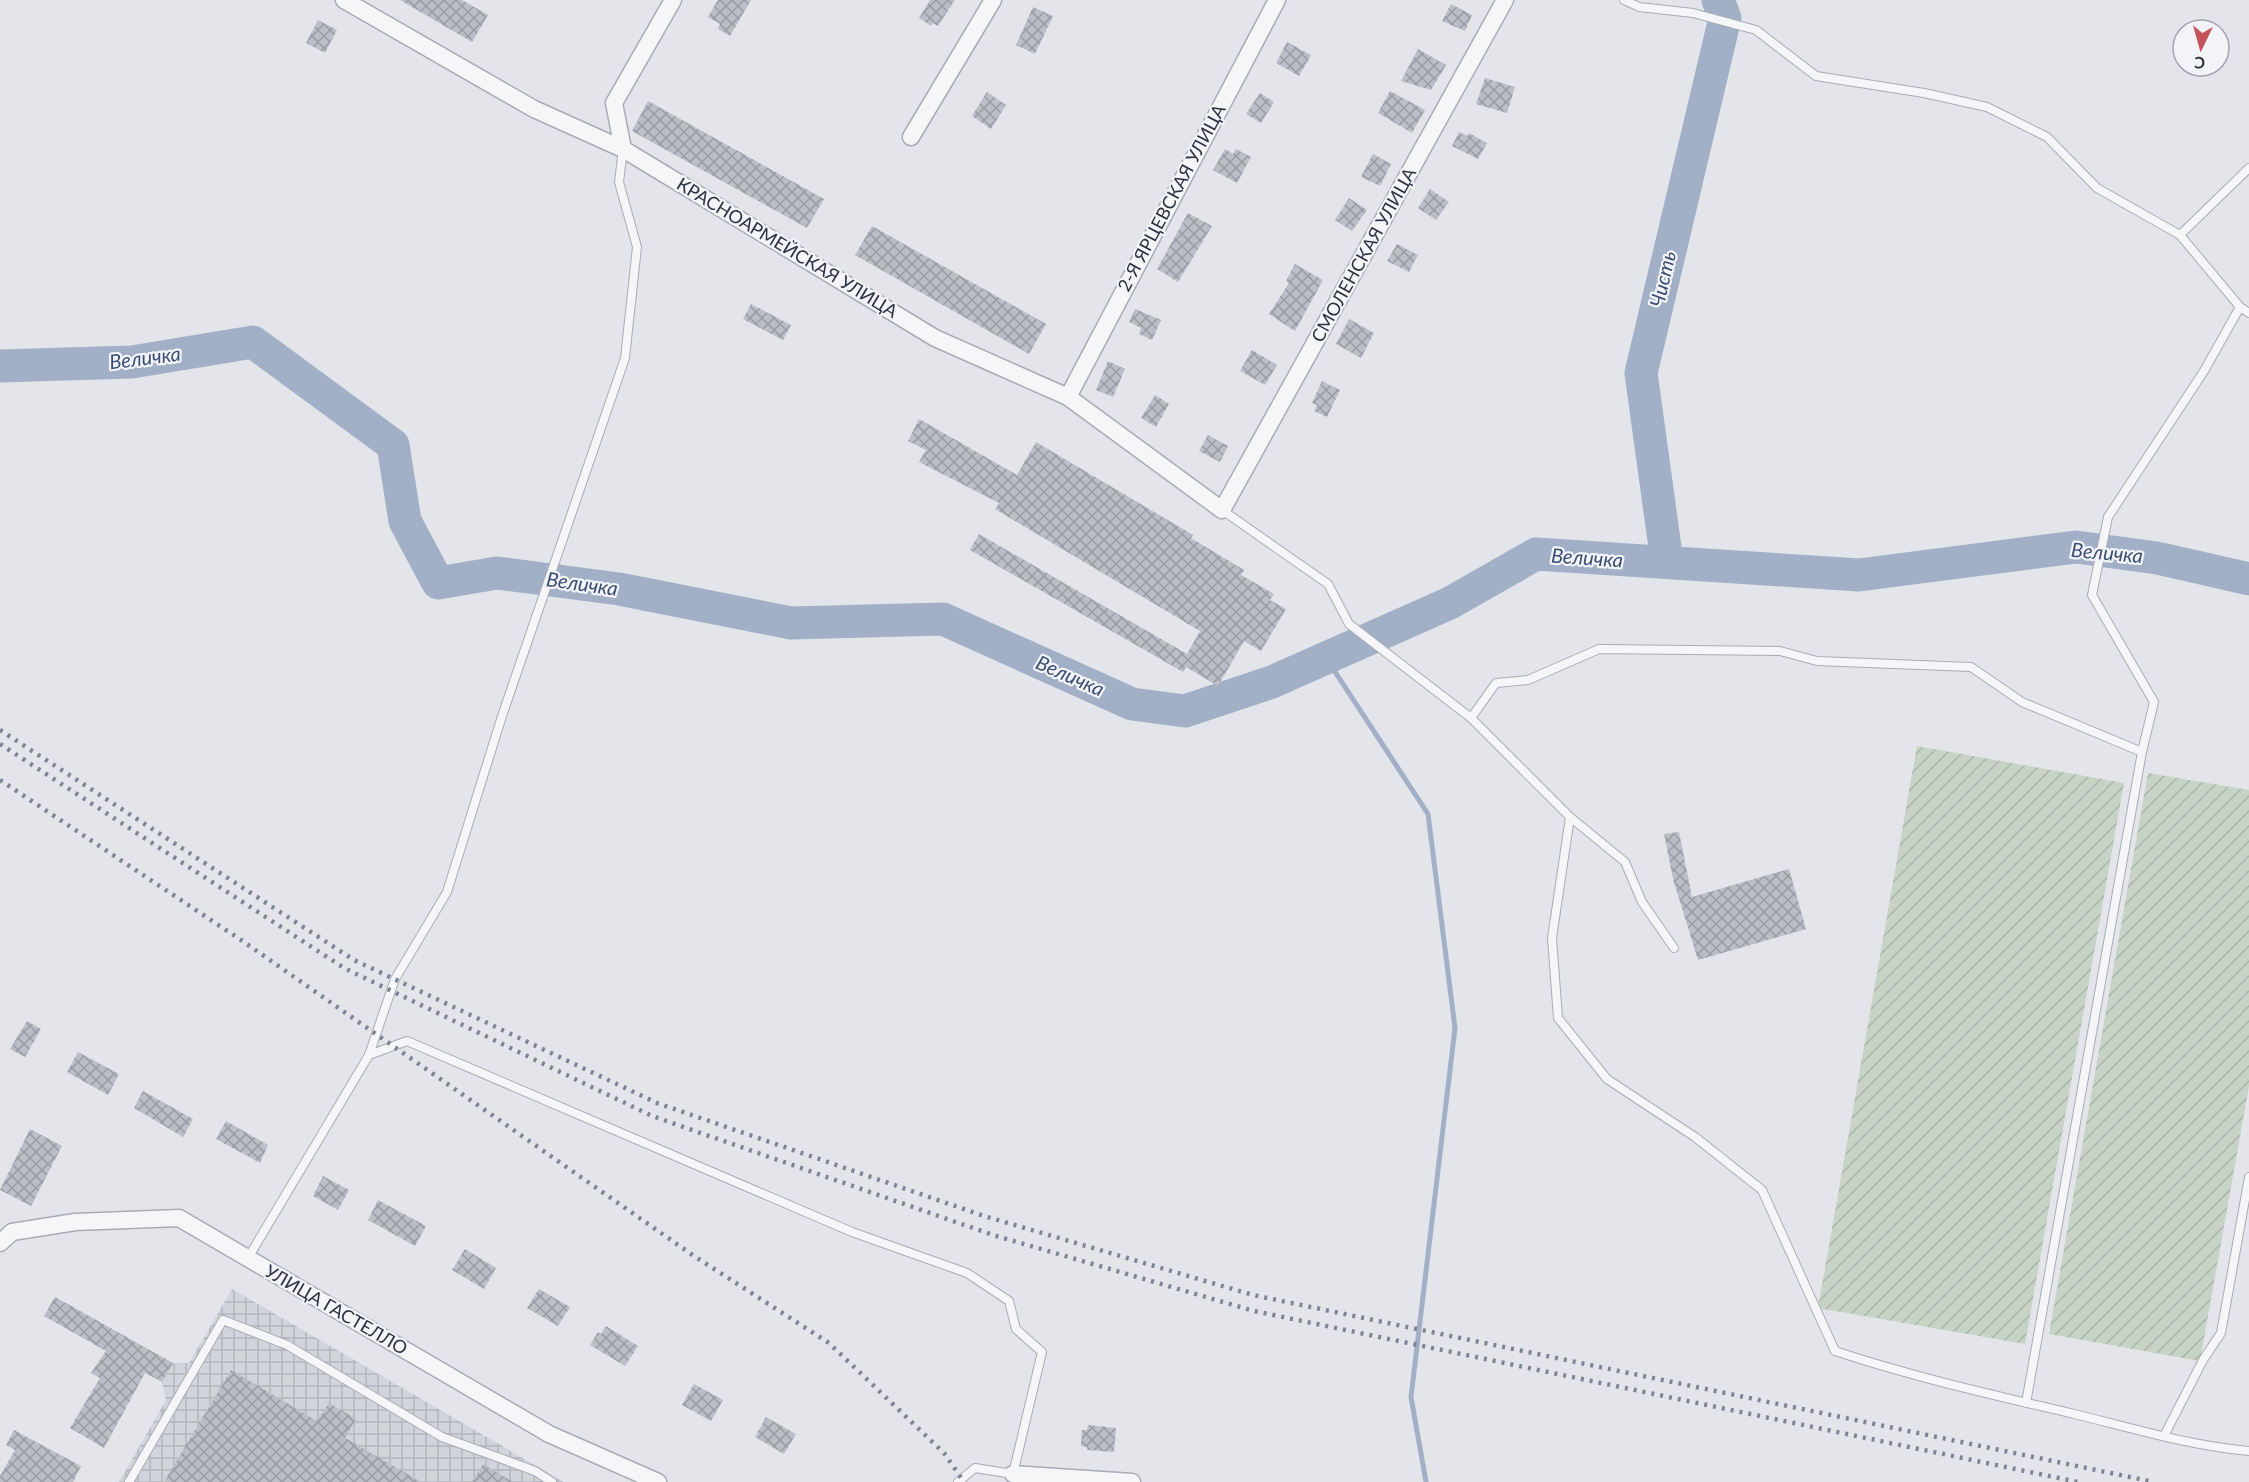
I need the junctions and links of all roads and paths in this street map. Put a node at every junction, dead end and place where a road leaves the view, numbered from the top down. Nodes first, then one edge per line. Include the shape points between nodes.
1 (344, 0) edge
2 (673, 0) edge
3 (993, 0) edge
4 (1276, 0) edge
5 (1506, 0) edge
6 (1624, 0) edge
7 (911, 137) dead end
8 (623, 149) junction
9 (2249, 168) edge
10 (2180, 235) junction
11 (2240, 307) junction
12 (2249, 313) edge
13 (1068, 397) junction
14 (1222, 510) junction
15 (1471, 718) junction
16 (2142, 752) junction
17 (1570, 817) junction
18 (1674, 948) dead end
19 (369, 1054) junction
20 (2249, 1177) edge
21 (0, 1243) edge
22 (248, 1258) junction
23 (2026, 1402) junction
24 (2164, 1436) junction
25 (2249, 1452) edge
26 (1012, 1474) junction
27 (129, 1482) edge
28 (552, 1482) edge
29 (658, 1482) edge
30 (958, 1482) edge
31 (1132, 1482) edge

1 - 8 street, КРАСНОАРМЕЙСКАЯ УЛИЦА via 534,110
2 - 8 street via 614,103
3 - 7 street
4 - 13 street, 2-Я ЯРЦЕВСКАЯ УЛИЦА
5 - 14 street, СМОЛЕНСКАЯ УЛИЦА
6 - 10 lane via 1639,7 1693,13 1756,30 1816,76 1987,107 2047,137 2097,188
8 - 13 street, КРАСНОАРМЕЙСКАЯ УЛИЦА via 936,338
8 - 19 lane via 619,182 637,248 625,358 502,716 447,892 395,979
9 - 10 lane
10 - 11 lane
11 - 12 lane
11 - 16 lane via 2204,371 2108,517 2092,595 2154,702
13 - 14 street, КРАСНОАРМЕЙСКАЯ УЛИЦА
14 - 15 lane via 1328,584 1349,624
15 - 16 lane via 1496,682 1528,680 1599,649 1780,651 1817,661 1971,667 2022,702
15 - 17 lane
16 - 23 lane
17 - 18 lane via 1625,862 1642,902
17 - 23 lane via 1552,938 1558,1018 1607,1079 1695,1137 1762,1191 1835,1351 1890,1369
19 - 22 lane
19 - 26 lane via 407,1041 852,1232 967,1273 1009,1301 1016,1329 1042,1352
20 - 24 lane via 2221,1333
21 - 22 street, УЛИЦА ГАСТЕЛЛО via 12,1232 75,1222 179,1218
22 - 29 street, УЛИЦА ГАСТЕЛЛО via 549,1434
23 - 24 lane
24 - 25 lane
26 - 30 lane via 975,1468
26 - 31 street
27 - 28 lane via 223,1320 287,1345 442,1437 535,1471

